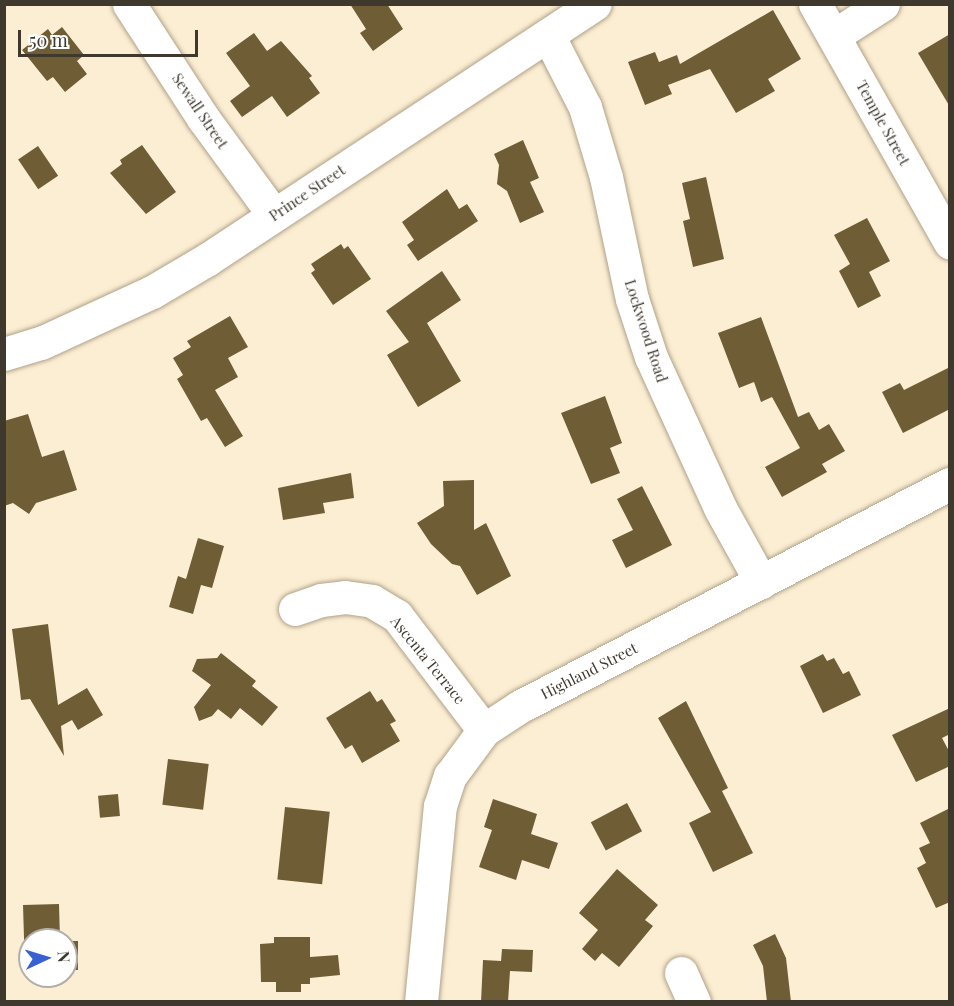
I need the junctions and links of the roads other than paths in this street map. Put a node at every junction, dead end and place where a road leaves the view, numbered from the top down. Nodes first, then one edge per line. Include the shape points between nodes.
1 (129, 4) edge
2 (595, 4) edge
3 (815, 4) edge
4 (883, 4) edge
5 (548, 35) junction
6 (835, 36) junction
7 (274, 215) junction
8 (950, 243) edge
9 (4, 354) edge
10 (950, 484) edge
11 (761, 582) junction
12 (295, 609) dead end
13 (484, 730) junction
14 (421, 1002) edge

1 - 7 street, Sewall Street via 203,118
2 - 5 street, Prince Street
3 - 6 street, Temple Street
4 - 6 street
5 - 7 street, Prince Street
5 - 11 street, Lockwood Road via 585,107 606,177 632,299 651,357 715,498
6 - 8 street, Temple Street
7 - 9 street, Prince Street via 152,292 41,343
10 - 11 street, Highland Street
11 - 13 street, Highland Street via 519,707
12 - 13 street, Ascenta Terrace via 345,597 372,601 397,616
13 - 14 street, Highland Street via 450,776 440,806

